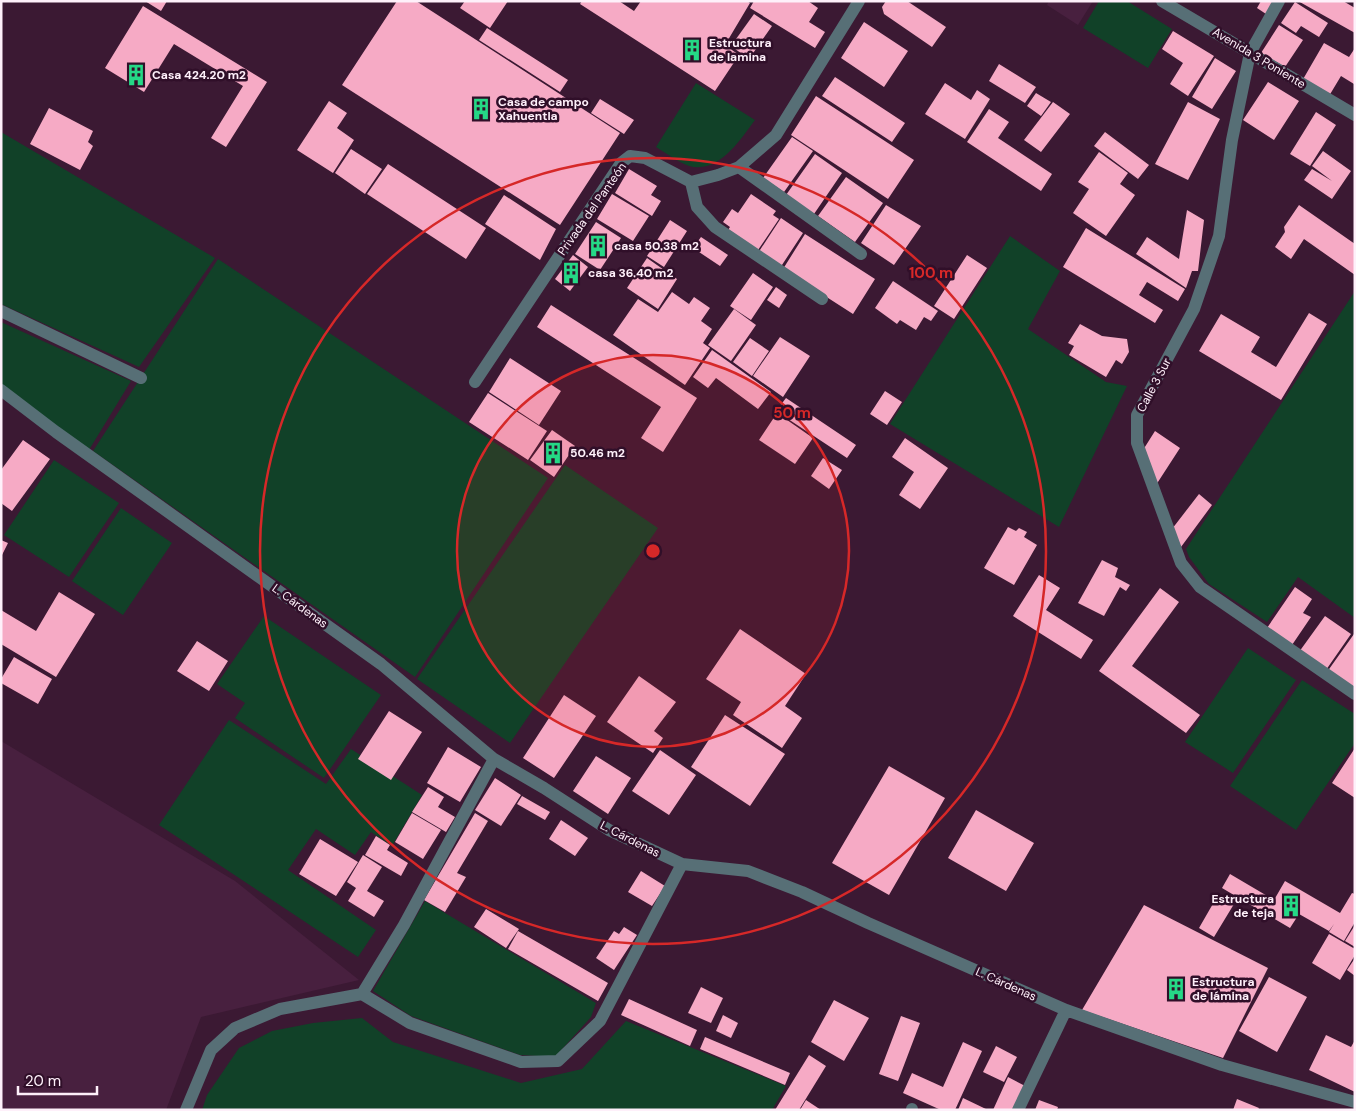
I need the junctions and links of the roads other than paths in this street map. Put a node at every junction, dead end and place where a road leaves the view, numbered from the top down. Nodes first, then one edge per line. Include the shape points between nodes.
1 (859, 1) edge
2 (1162, 1) edge
3 (1279, 1) edge
4 (1250, 53) junction
5 (1355, 115) edge
6 (739, 166) junction
7 (691, 182) junction
8 (861, 254) dead end
9 (822, 299) dead end
10 (1, 311) edge
11 (141, 378) dead end
12 (475, 382) dead end
13 (1, 390) edge
14 (1355, 694) edge
15 (494, 759) junction
16 (682, 864) junction
17 (362, 994) junction
18 (1066, 1010) junction
19 (1355, 1102) edge
20 (186, 1110) edge
21 (1018, 1110) edge

1 - 6 street via 776,135
2 - 4 street, Avenida 3 Poniente
3 - 4 street, Calle 3 Sur
4 - 5 street, Avenida 3 Poniente
4 - 14 street, Calle 3 Sur via 1232,140 1219,236 1194,309 1137,415 1137,443 1182,563 1200,587
6 - 7 street
6 - 8 street
7 - 9 street via 697,207 714,227
7 - 12 street, Privada del Panteón via 645,158 630,156 620,163
10 - 11 street
13 - 15 street, L. Cárdenas via 381,664
15 - 16 street, L. Cárdenas via 609,830
15 - 17 street via 404,925
16 - 17 street via 600,1021 558,1061 521,1062 410,1023
16 - 18 street, L. Cárdenas via 748,871
17 - 20 street via 280,1009 235,1028 211,1050
18 - 19 street, L. Cárdenas via 1222,1065
18 - 21 street

